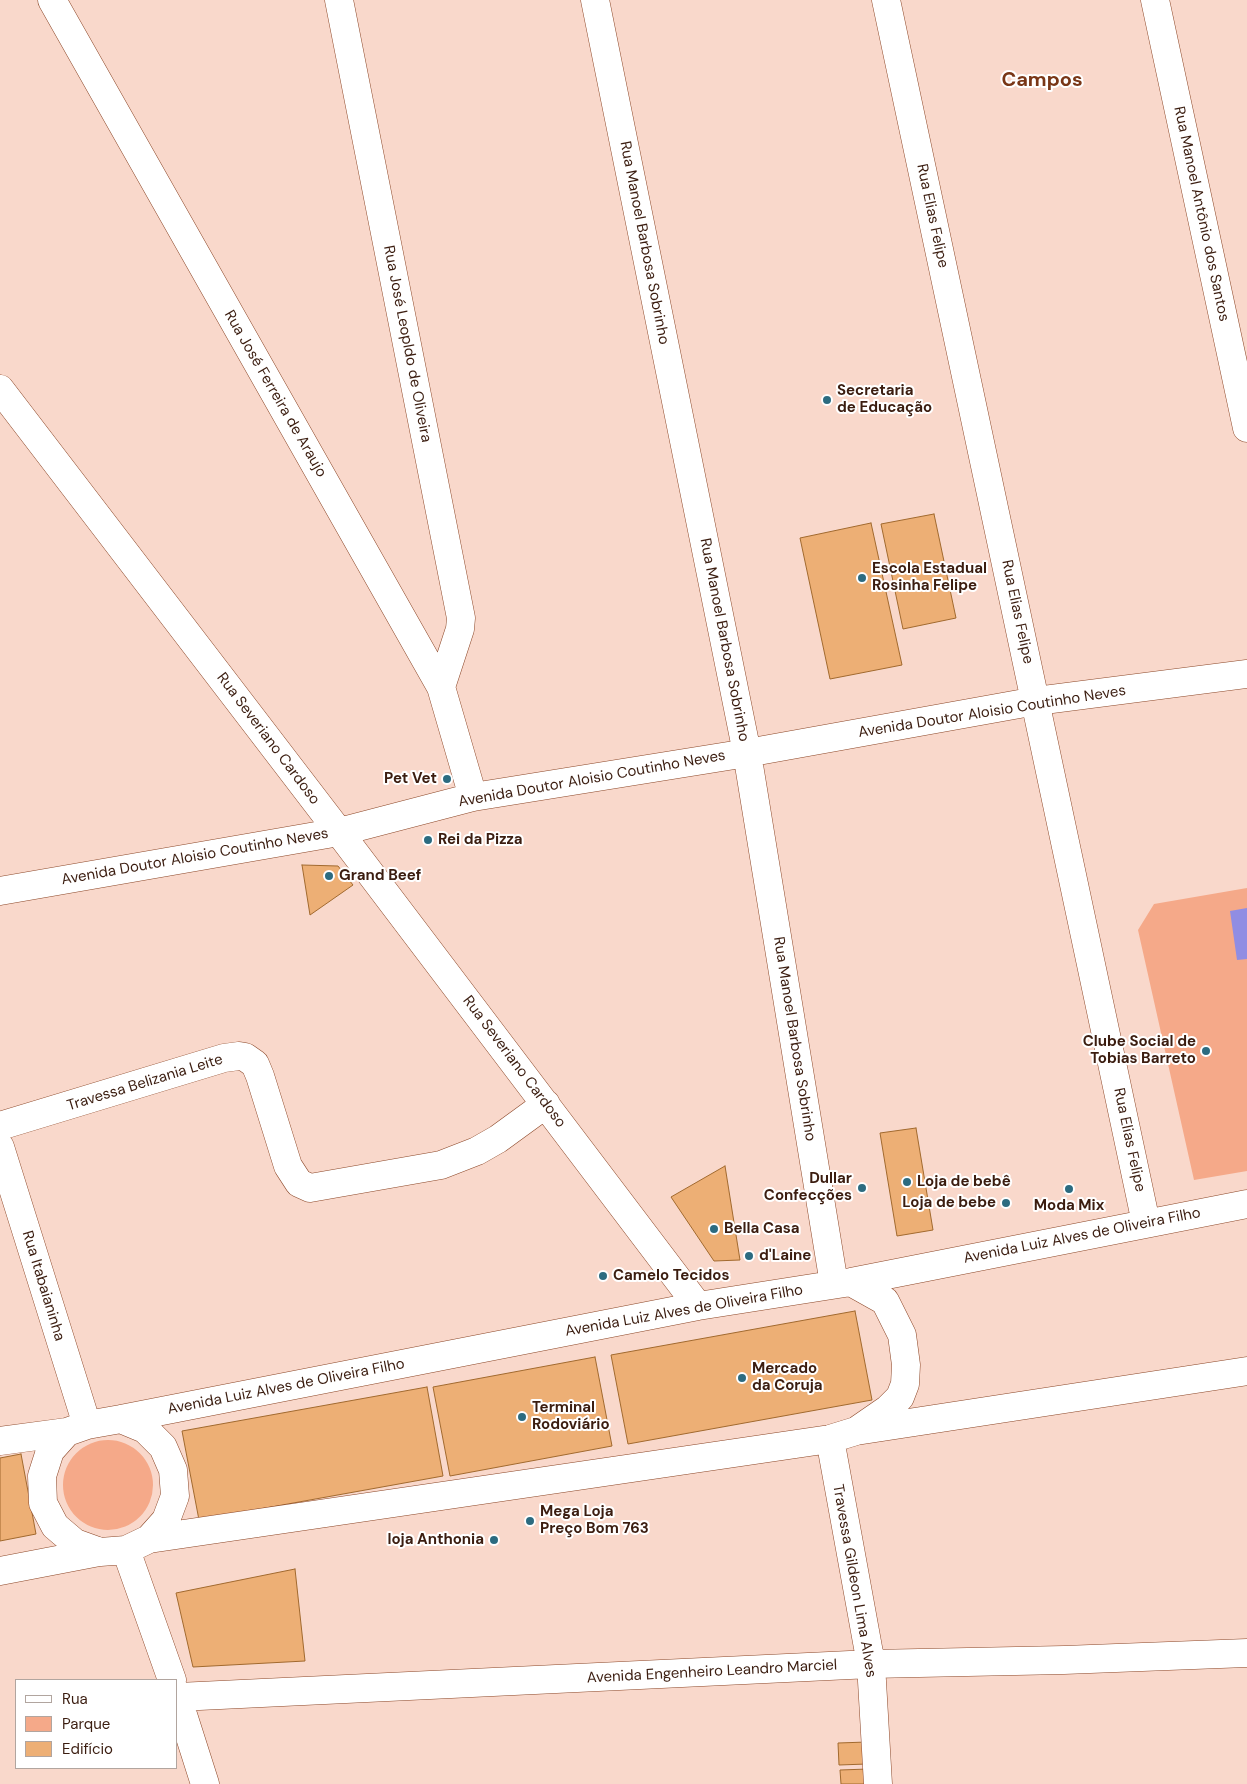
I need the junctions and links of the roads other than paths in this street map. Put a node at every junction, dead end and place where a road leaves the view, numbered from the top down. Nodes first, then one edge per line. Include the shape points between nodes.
1 (52, 0) edge
2 (339, 0) edge
3 (595, 0) edge
4 (886, 0) edge
5 (1155, 0) edge
6 (0, 389) edge
7 (1247, 428) edge
8 (1247, 674) edge
9 (441, 687) junction
10 (1036, 702) junction
11 (747, 753) junction
12 (473, 797) junction
13 (339, 832) junction
14 (0, 892) edge
15 (546, 1104) junction
16 (0, 1126) edge
17 (0, 1147) edge
18 (1247, 1204) edge
19 (1146, 1224) junction
20 (843, 1283) junction
21 (698, 1306) junction
22 (1247, 1371) edge
23 (121, 1419) junction
24 (77, 1428) junction
25 (856, 1431) junction
26 (830, 1439) junction
27 (0, 1441) edge
28 (125, 1547) junction
29 (0, 1571) edge
30 (1247, 1653) edge
31 (870, 1664) junction
32 (171, 1679) edge
33 (178, 1690) edge
34 (178, 1699) edge
35 (205, 1784) edge
36 (878, 1784) edge

1 - 9 street, Rua José Ferreira de Araujo
2 - 9 street, Rua José Leopldo de Oliveira via 461,618
3 - 11 street, Rua Manoel Barbosa Sobrinho
4 - 10 street, Rua Elias Felipe
5 - 7 street, Rua Manoel Antônio dos Santos
6 - 13 street, Rua Severiano Cardoso
8 - 10 street, Avenida Doutor Aloisio Coutinho Neves
9 - 12 street, Rua José Ferreira de Araujo
10 - 11 street, Avenida Doutor Aloisio Coutinho Neves
10 - 19 street, Rua Elias Felipe
11 - 12 street, Avenida Doutor Aloisio Coutinho Neves
11 - 20 street, Rua Manoel Barbosa Sobrinho
12 - 13 street, Avenida Doutor Aloisio Coutinho Neves
13 - 14 street, Avenida Doutor Aloisio Coutinho Neves
13 - 15 street, Rua Severiano Cardoso
15 - 16 street, Travessa Belizania Leite via 498,1139 441,1164 310,1188 299,1183 288,1166 260,1076 255,1064 246,1057 224,1058
15 - 21 street, Rua Severiano Cardoso
17 - 24 street, Rua Itabaianinha
18 - 19 street, Avenida Luiz Alves de Oliveira Filho
19 - 20 street, Avenida Luiz Alves de Oliveira Filho
20 - 21 street, Avenida Luiz Alves de Oliveira Filho
20 - 25 street via 885,1301 902,1335 906,1365 905,1384 900,1397
21 - 23 street, Avenida Luiz Alves de Oliveira Filho
22 - 25 street
23 - 24 street
23 - 28 street via 145,1429 163,1447 173,1470 175,1496 166,1520
24 - 27 street
24 - 28 street via 50,1451 42,1476 43,1502 55,1526 75,1544
25 - 26 street
26 - 28 street
26 - 31 street, Travessa Gildeon Lima Alves
28 - 29 street
28 - 32 street
30 - 31 street, Avenida Engenheiro Leandro Marciel
31 - 33 street, Avenida Engenheiro Leandro Marciel
31 - 36 street, Travessa Gildeon Lima Alves
34 - 35 street

